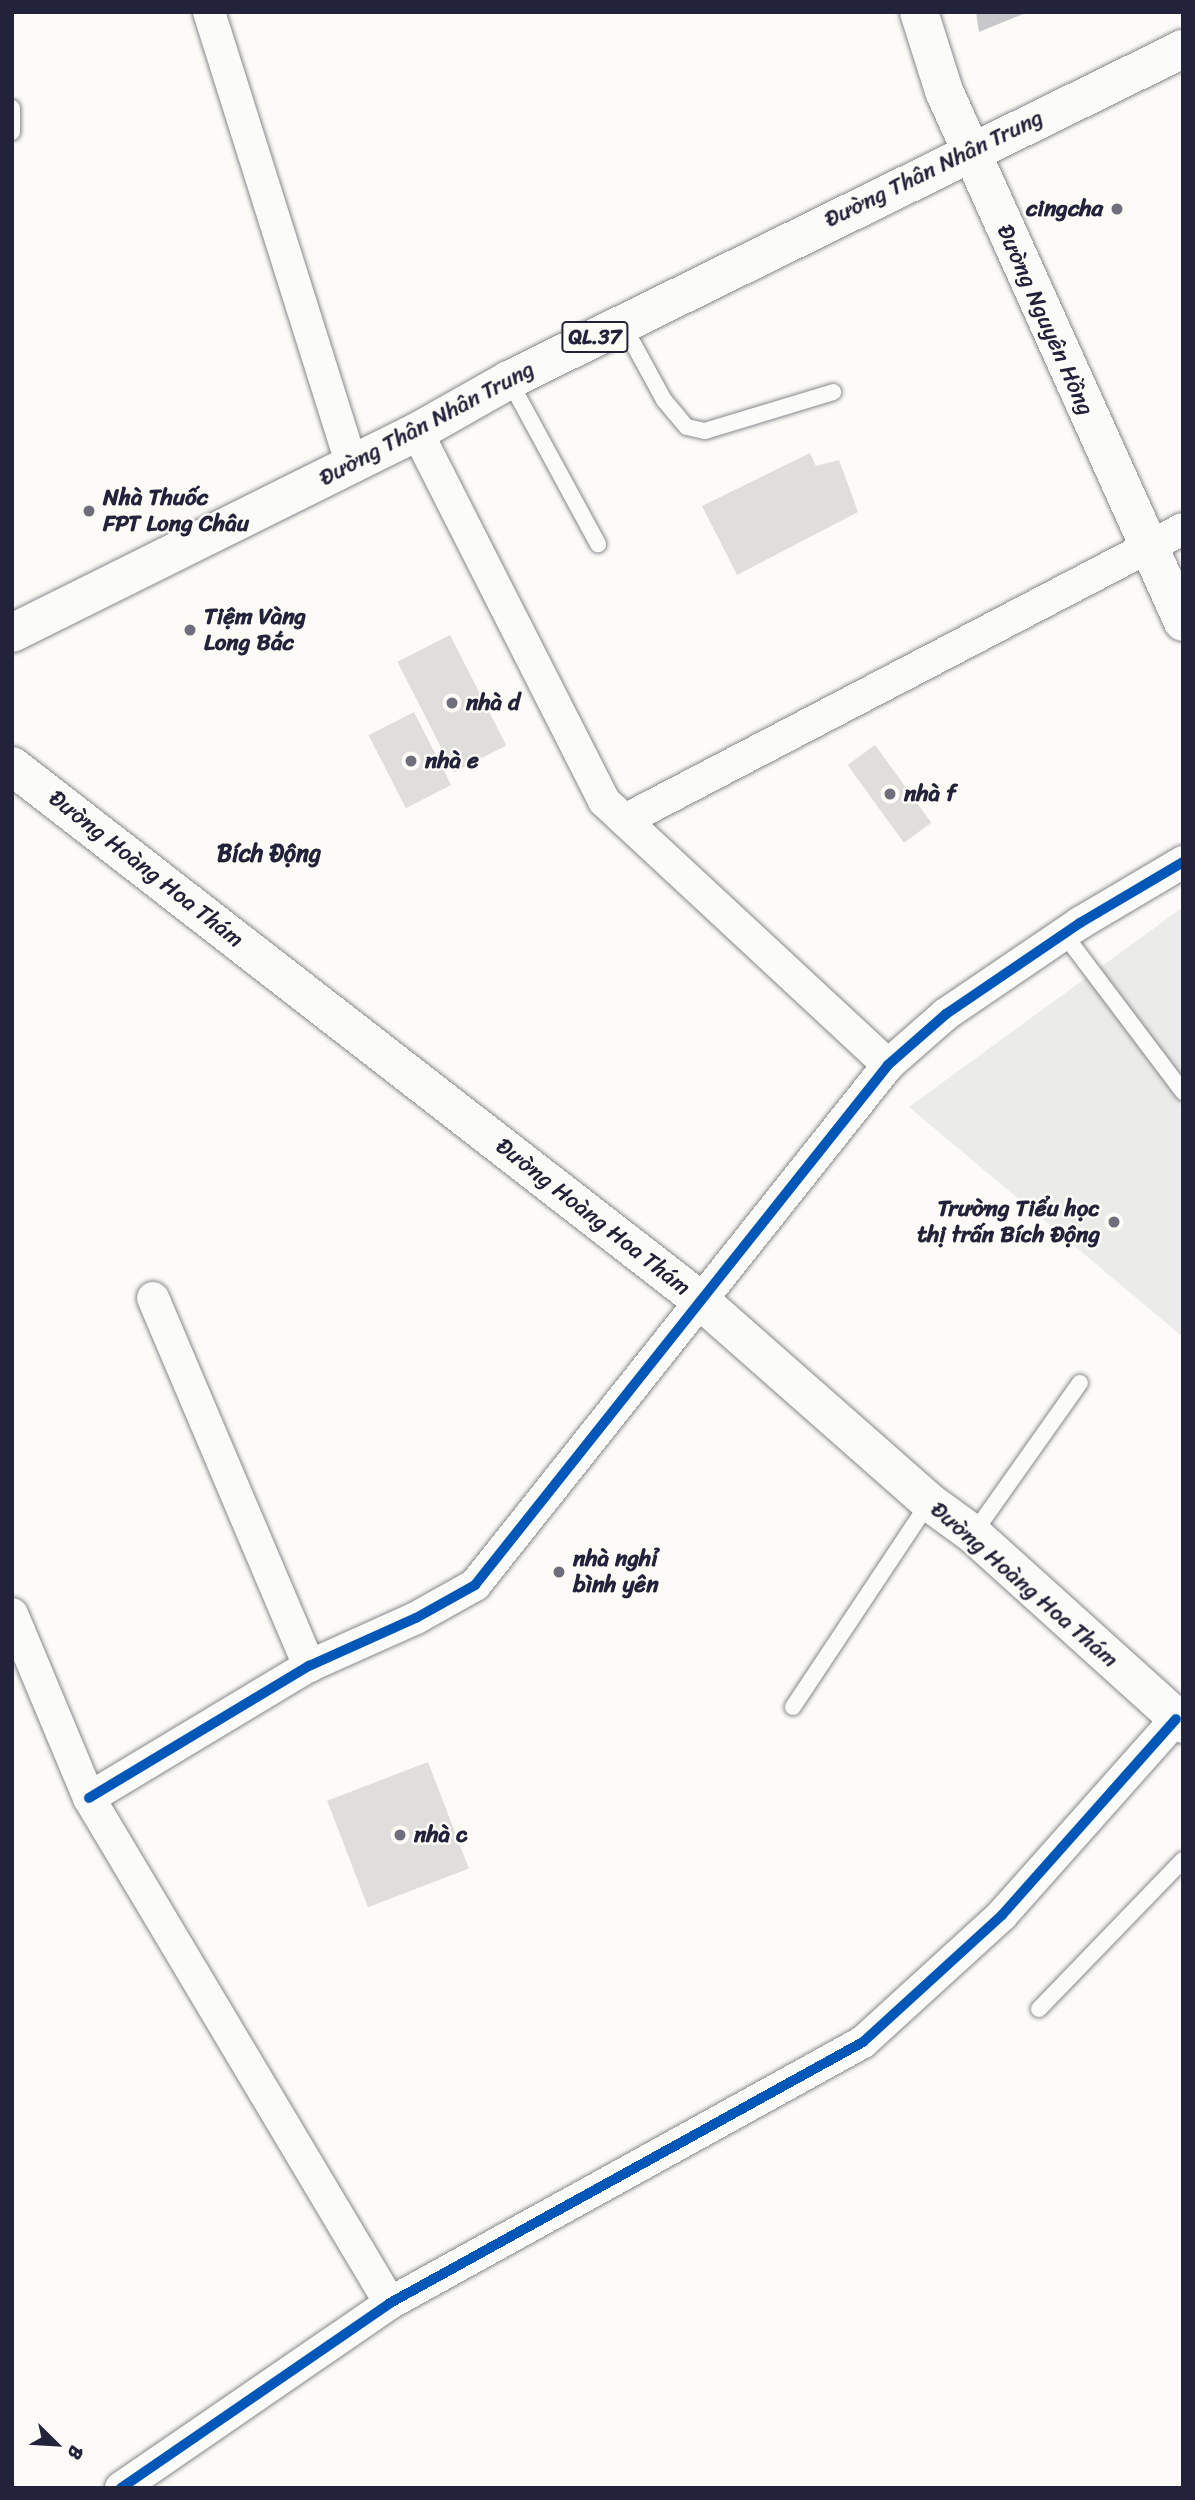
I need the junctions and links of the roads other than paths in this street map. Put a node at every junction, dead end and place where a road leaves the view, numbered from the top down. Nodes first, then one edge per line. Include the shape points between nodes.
1 (209, 12) edge
2 (919, 12) edge
3 (1183, 49) edge
4 (12, 108) edge
5 (12, 132) edge
6 (971, 150) junction
7 (622, 323) junction
8 (509, 380) junction
9 (833, 392) dead end
10 (417, 432) junction
11 (352, 465) junction
12 (1183, 528) edge
13 (597, 544) dead end
14 (1145, 546) junction
15 (1183, 622) edge
16 (12, 633) edge
17 (12, 766) edge
18 (625, 820) junction
19 (1183, 862) edge
20 (1064, 934) junction
21 (888, 1065) junction
22 (1183, 1092) edge
23 (153, 1298) dead end
24 (700, 1300) junction
25 (1080, 1383) dead end
26 (929, 1502) junction
27 (973, 1534) junction
28 (12, 1614) edge
29 (309, 1666) junction
30 (793, 1707) dead end
31 (1179, 1721) edge
32 (89, 1798) junction
33 (1183, 1860) edge
34 (1039, 2010) dead end
35 (390, 2303) junction
36 (121, 2488) edge

1 - 11 street
2 - 6 main road, Đường Nguyên Hồng via 944,91
3 - 6 main road, Đường Thân Nhân Trung / QL.37
4 - 5 lane
6 - 7 main road, Đường Thân Nhân Trung / QL.37
6 - 14 main road, Đường Nguyên Hồng
7 - 8 main road, Đường Thân Nhân Trung / QL.37
7 - 9 lane via 664,400 687,427 705,431
8 - 10 main road, Đường Thân Nhân Trung / QL.37
8 - 13 lane
10 - 11 main road, Đường Thân Nhân Trung / QL.37
10 - 18 street via 604,800
11 - 16 main road, Đường Thân Nhân Trung / QL.37
12 - 14 street
14 - 15 main road, Đường Nguyên Hồng
14 - 18 street
17 - 24 main road, Đường Hoàng Hoa Thám
18 - 21 street
19 - 20 street
20 - 21 street via 946,1014
20 - 22 lane
21 - 24 street
23 - 29 street
24 - 26 main road, Đường Hoàng Hoa Thám
24 - 29 street via 475,1585 416,1618
25 - 27 lane
26 - 27 main road, Đường Hoàng Hoa Thám
26 - 30 lane
27 - 31 main road, Đường Hoàng Hoa Thám
28 - 32 street
29 - 32 street
31 - 35 street via 1002,1915 863,2042
32 - 35 street
33 - 34 lane
35 - 36 street

